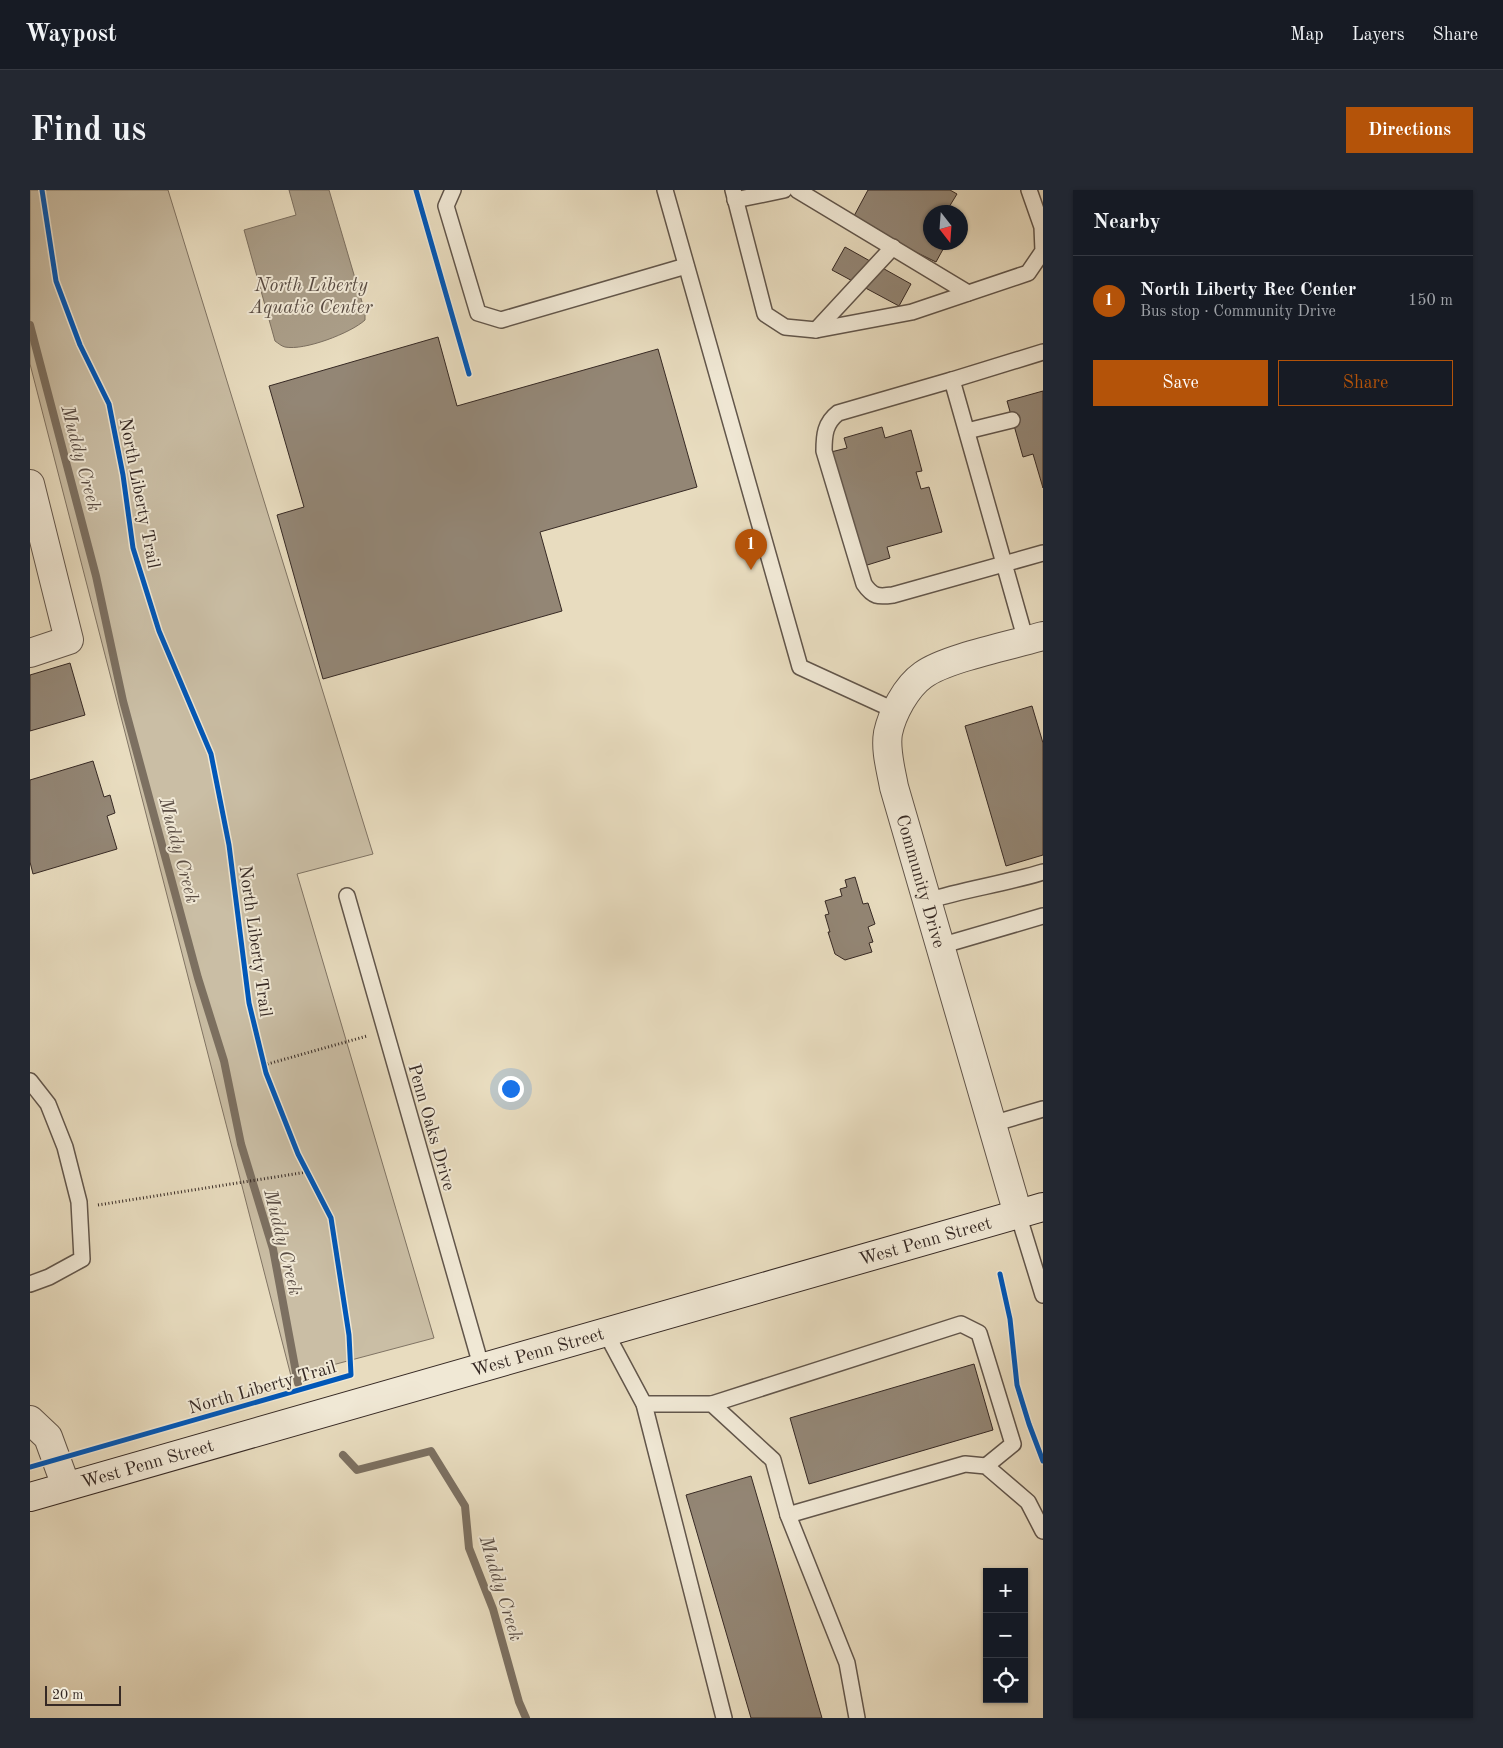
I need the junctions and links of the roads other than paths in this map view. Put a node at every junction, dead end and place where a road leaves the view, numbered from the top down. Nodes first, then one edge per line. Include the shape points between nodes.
1 (453, 190) edge
2 (665, 190) edge
3 (784, 190) edge
4 (797, 190) edge
5 (1029, 190) edge
6 (734, 195) edge
7 (892, 247) junction
8 (686, 266) junction
9 (968, 293) junction
10 (816, 330) junction
11 (1043, 352) edge
12 (952, 380) junction
13 (1012, 420) dead end
14 (967, 431) junction
15 (30, 484) edge
16 (1043, 553) edge
17 (1004, 564) junction
18 (1034, 638) edge
19 (30, 653) edge
20 (896, 711) junction
21 (1043, 872) edge
22 (347, 896) dead end
23 (927, 901) junction
24 (1043, 916) edge
25 (940, 946) junction
26 (30, 1081) edge
27 (1043, 1109) edge
28 (992, 1124) junction
29 (1030, 1210) edge
30 (30, 1284) edge
31 (1043, 1295) edge
32 (606, 1333) junction
33 (482, 1369) junction
34 (644, 1404) junction
35 (712, 1404) junction
36 (30, 1420) edge
37 (986, 1466) junction
38 (66, 1486) junction
39 (30, 1497) edge
40 (788, 1515) junction
41 (1043, 1532) edge
42 (724, 1718) edge
43 (857, 1718) edge

1 - 8 lane via 446,206 478,313 501,320
2 - 8 lane
3 - 6 lane
4 - 7 lane
5 - 9 lane via 1042,226 1043,251 1028,273
6 - 10 lane via 765,314 785,327
7 - 9 lane
7 - 10 lane
8 - 20 lane via 800,667
9 - 10 lane via 912,312
11 - 12 lane
12 - 14 lane
12 - 17 lane via 838,413 829,420 824,434 824,451 864,584 871,594 877,597 893,595
13 - 14 lane
14 - 17 lane
15 - 19 main road via 69,640
16 - 17 lane
17 - 18 lane
18 - 20 main road, Community Drive via 946,664 923,675
20 - 23 main road, Community Drive via 888,734 888,758
21 - 23 lane via 992,886 966,888
22 - 33 lane, Penn Oaks Drive
23 - 25 main road, Community Drive
24 - 25 lane
25 - 28 main road, Community Drive
26 - 30 lane via 48,1104 65,1147 80,1208 82,1259
27 - 28 lane
28 - 29 main road, Community Drive
29 - 31 lane
29 - 32 main road, West Penn Street
32 - 33 main road, West Penn Street
32 - 34 lane
33 - 38 main road, West Penn Street
34 - 35 lane
34 - 42 lane
35 - 37 lane via 961,1324 979,1332 1013,1444
35 - 40 lane via 773,1460
36 - 38 main road via 48,1437
37 - 40 lane via 965,1464
37 - 41 lane via 1028,1502
38 - 39 main road, West Penn Street
40 - 43 lane via 847,1662

